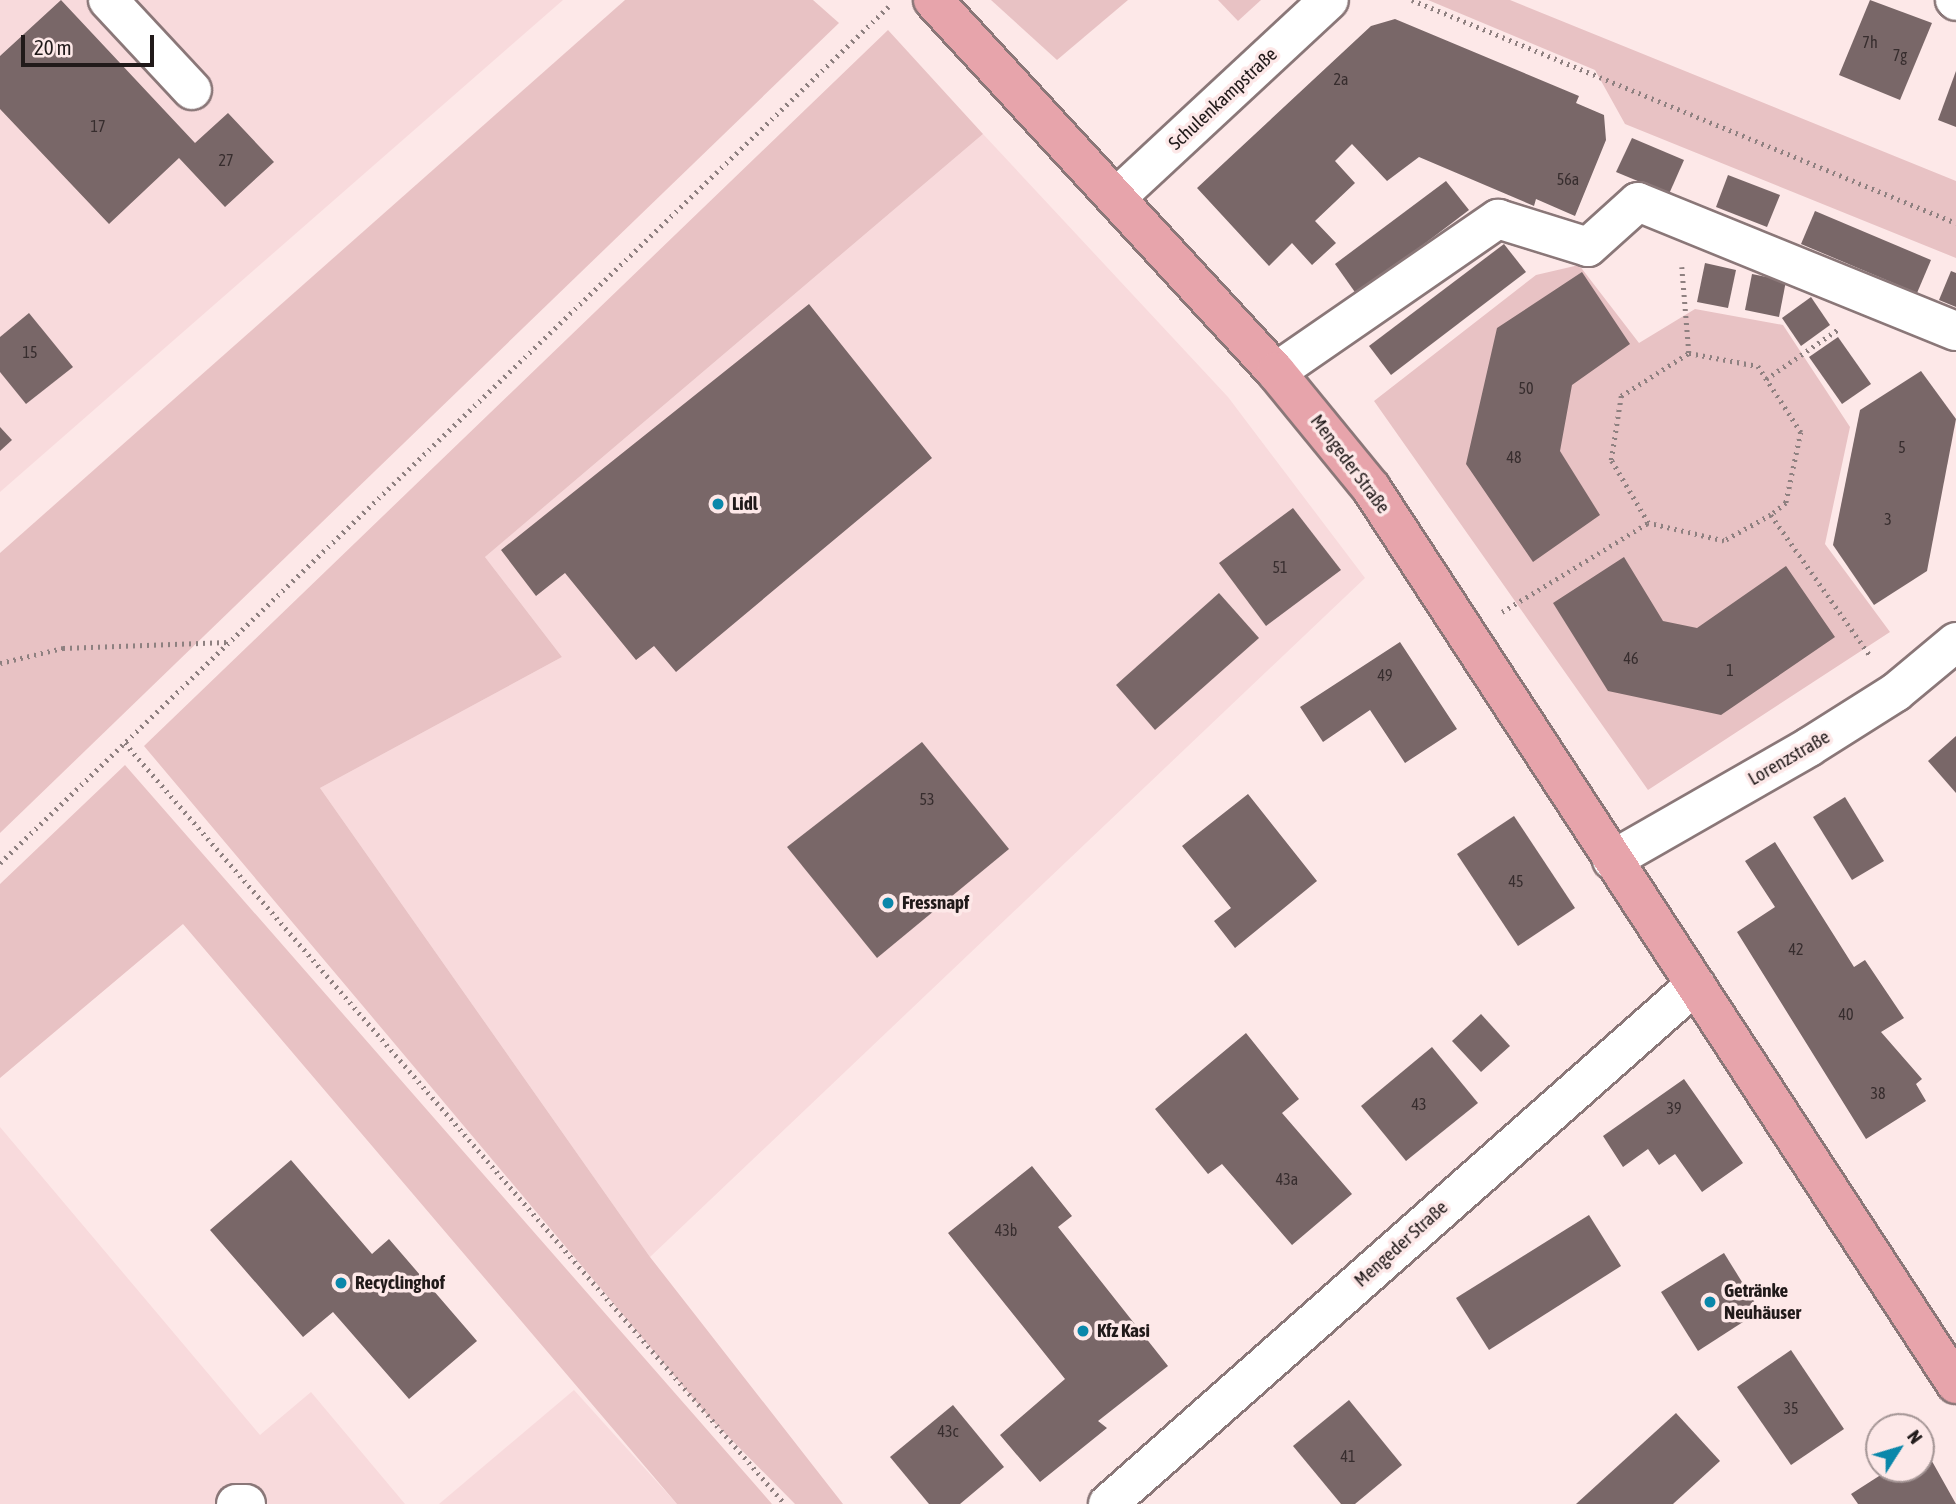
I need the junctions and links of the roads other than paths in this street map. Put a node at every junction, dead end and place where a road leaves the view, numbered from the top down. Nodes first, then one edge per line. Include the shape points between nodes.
1 (108, 0) edge
2 (933, 0) edge
3 (1329, 0) edge
4 (192, 90) dead end
5 (1117, 197) junction
6 (1956, 331) edge
7 (1276, 372) junction
8 (1956, 642) edge
9 (1612, 860) junction
10 (1695, 985) junction
11 (1956, 1384) edge
12 (236, 1504) edge
13 (246, 1504) edge
14 (1108, 1504) edge

1 - 4 street
2 - 5 main road, Mengeder Straße
3 - 5 street, Schulenkampstraße
5 - 7 main road, Mengeder Straße
6 - 7 street via 1638,202 1588,247 1498,219
7 - 9 main road, Mengeder Straße via 1371,488
8 - 9 street, Lorenzstraße via 1896,692
9 - 10 main road, Mengeder Straße
10 - 11 main road, Mengeder Straße
10 - 14 street, Mengeder Straße
12 - 13 street

